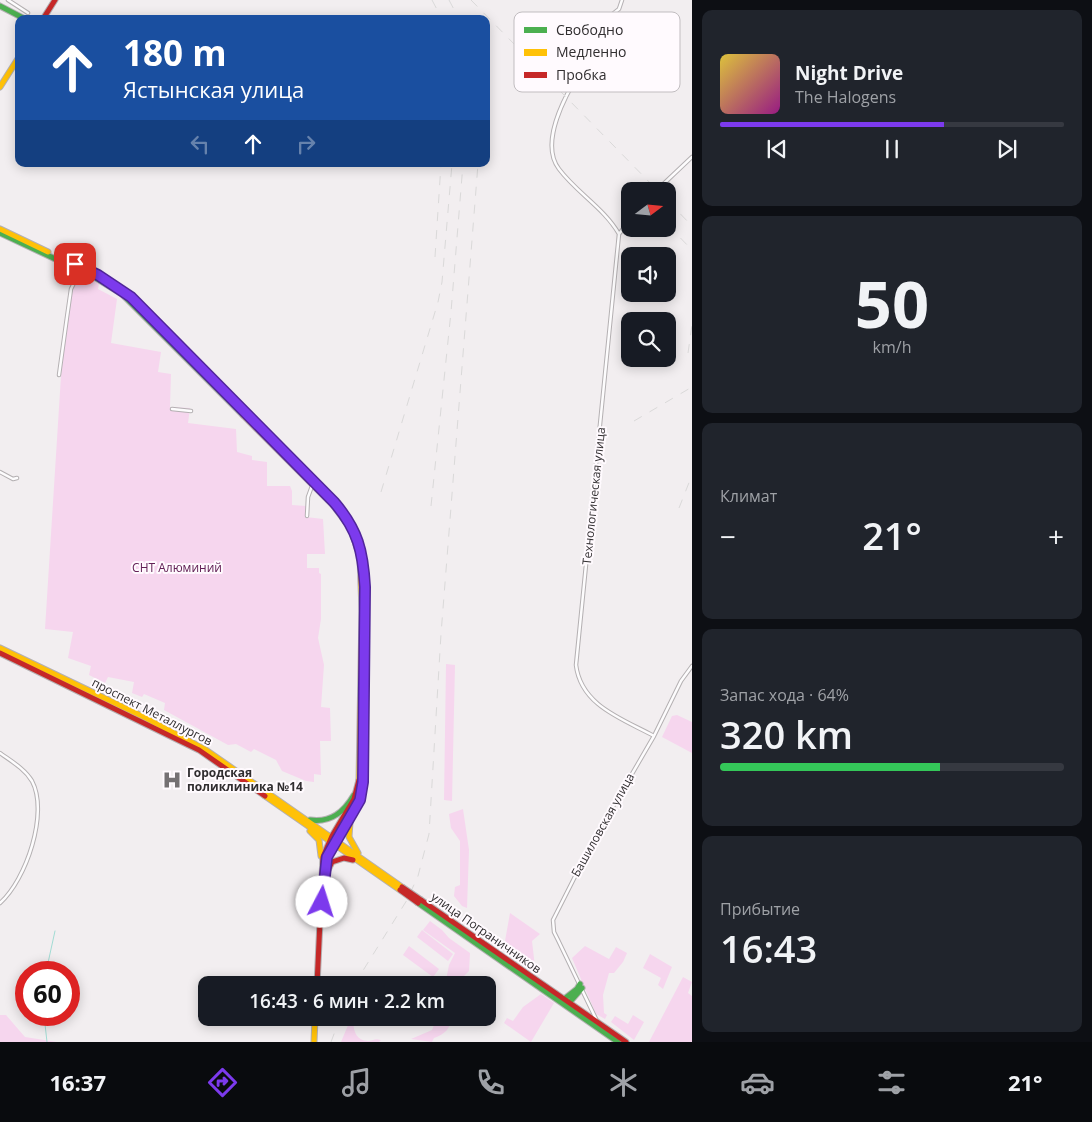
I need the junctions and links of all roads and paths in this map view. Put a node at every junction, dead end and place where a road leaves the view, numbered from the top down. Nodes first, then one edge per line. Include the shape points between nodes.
1 (8, 0) edge
2 (55, 0) edge
3 (622, 0) edge
4 (0, 6) edge
5 (615, 12) edge
6 (23, 15) edge
7 (25, 15) edge
8 (46, 15) edge
9 (15, 64) edge
10 (0, 87) edge
11 (571, 92) edge
12 (692, 157) edge
13 (666, 182) edge
14 (0, 231) edge
15 (621, 231) edge
16 (619, 234) junction
17 (75, 282) dead end
18 (59, 375) dead end
19 (172, 409) dead end
20 (191, 411) dead end
21 (0, 472) edge
22 (17, 478) dead end
23 (312, 484) junction
24 (307, 516) dead end
25 (0, 648) edge
26 (0, 653) edge
27 (692, 666) edge
28 (654, 736) junction
29 (0, 753) edge
30 (359, 783) junction
31 (353, 814) junction
32 (305, 821) junction
33 (333, 840) junction
34 (362, 861) junction
35 (323, 881) junction
36 (0, 903) edge
37 (318, 976) edge
38 (581, 986) junction
39 (562, 1001) junction
40 (567, 1004) junction
41 (598, 1022) junction
42 (315, 1026) edge
43 (314, 1042) edge
44 (618, 1042) edge
45 (626, 1042) edge

1 - 7 street
2 - 8 main road
3 - 5 street
4 - 6 main road
9 - 10 main road
11 - 16 street via 552,134 550,148 558,168 603,213
12 - 13 street
14 - 23 main road via 90,274 122,294
14 - 31 main road via 98,275 131,297 334,502 352,526 364,564 365,619 363,782 360,800
15 - 16 street
16 - 28 street, Технологическая улица via 576,665 593,701
17 - 18 street via 68,307
19 - 20 street
21 - 22 street
23 - 24 street
23 - 30 main road via 345,519 360,557
25 - 32 main road, проспект Металлургов via 190,740
26 - 32 main road, проспект Металлургов via 199,750
27 - 28 street, Башиловская улица via 681,681
28 - 38 street, Башиловская улица via 553,920 554,932
29 - 36 street via 28,776 38,802 34,833 21,875
30 - 32 main road via 349,803 338,814 319,821
30 - 33 main road via 353,804
31 - 33 main road
31 - 34 main road via 349,837
32 - 33 main road, проспект Металлургов
32 - 35 main road via 320,844
33 - 34 main road, улица Пограничников
33 - 35 main road
34 - 35 main road via 344,858 332,862
34 - 39 main road, улица Пограничников, bridge
35 - 37 main road
38 - 39 main road
38 - 40 main road
38 - 41 street
39 - 40 main road, улица Пограничников
40 - 41 main road, улица Пограничников
40 - 44 main road, улица Пограничников
41 - 45 main road, улица Пограничников
42 - 43 main road

